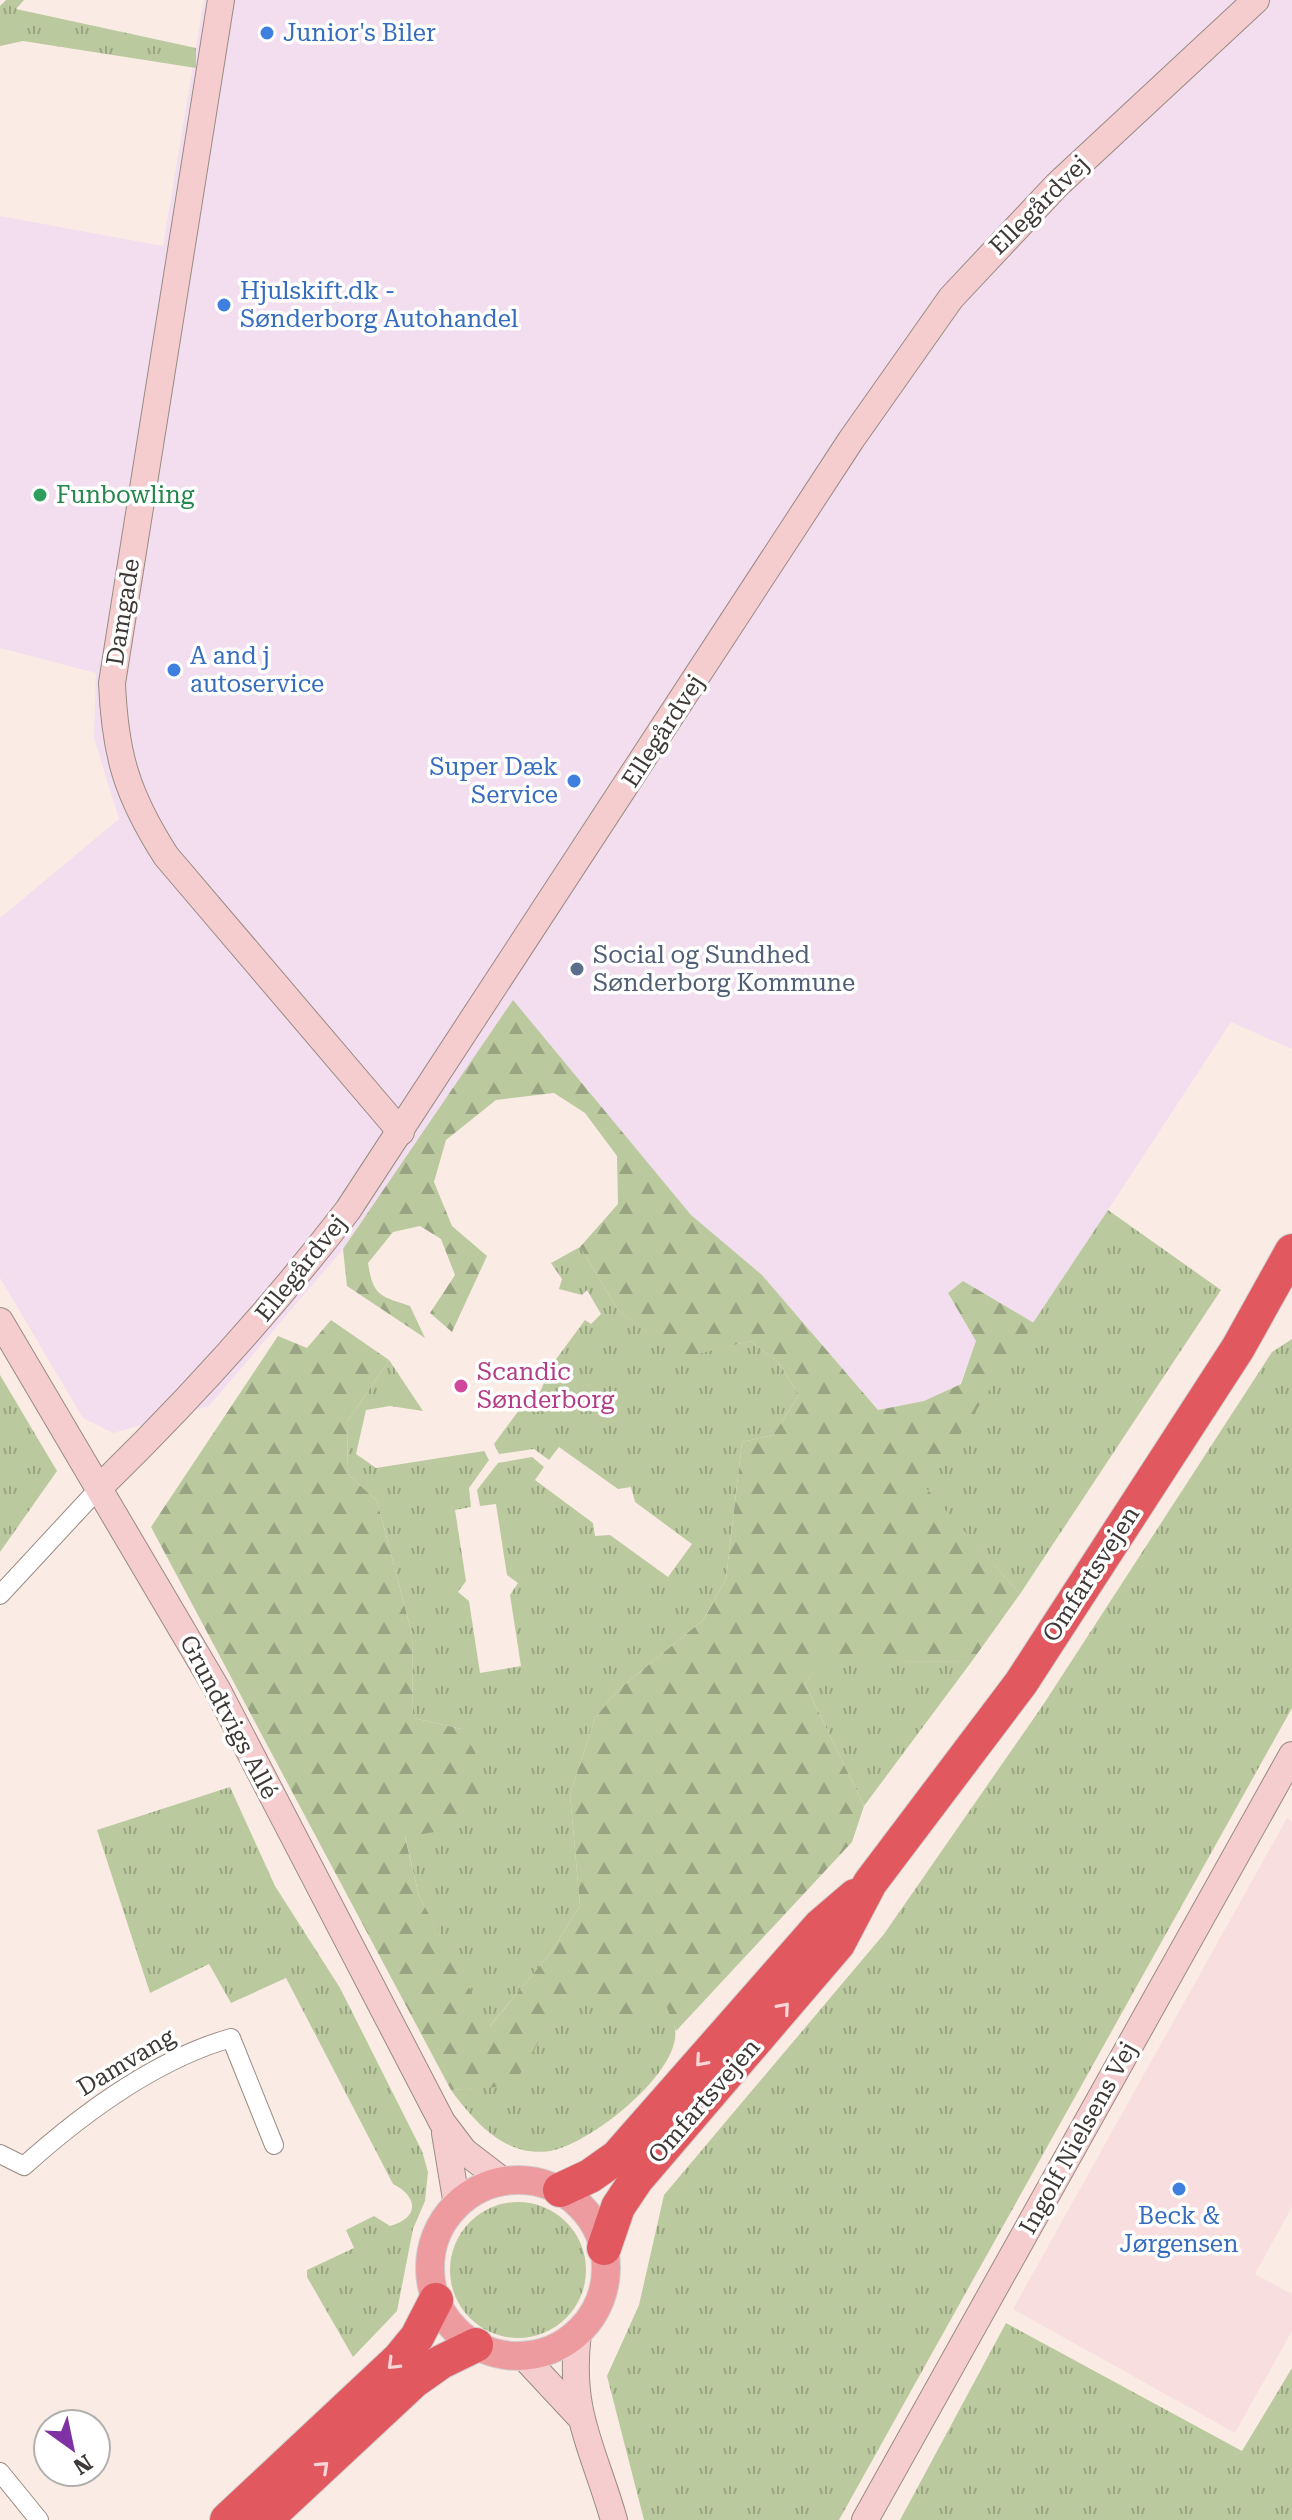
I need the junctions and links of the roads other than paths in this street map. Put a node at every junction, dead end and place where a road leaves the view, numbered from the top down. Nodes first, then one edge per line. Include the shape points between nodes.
1 (221, 0) edge
2 (1256, 0) edge
3 (401, 1132) junction
4 (1292, 1251) edge
5 (0, 1321) edge
6 (100, 1487) junction
7 (0, 1595) edge
8 (1292, 1755) edge
9 (870, 1883) junction
10 (442, 2122) junction
11 (274, 2145) dead end
12 (0, 2154) edge
13 (503, 2181) junction
14 (560, 2190) junction
15 (457, 2205) junction
16 (604, 2248) junction
17 (436, 2300) junction
18 (578, 2333) junction
19 (476, 2345) junction
20 (523, 2356) junction
21 (578, 2415) junction
22 (0, 2472) edge
23 (39, 2520) edge
24 (227, 2520) edge
25 (265, 2520) edge
26 (614, 2520) edge
27 (865, 2520) edge

1 - 3 street, Damgade via 112,683 114,730 138,812 166,856
2 - 3 street, Ellegårdvej via 1057,185 951,298 851,440
3 - 6 street, Ellegårdvej via 298,1275 182,1407
4 - 9 highway, Omfartsvejen via 1238,1348 1021,1683
5 - 6 street, Grundtvigs Allé
6 - 7 street
6 - 10 street, Grundtvigs Allé via 217,1689
8 - 27 street, Ingolf Nielsens Vej
9 -> 14 highway, Omfartsvejen via 820,1926 617,2157
16 -> 9 highway, Omfartsvejen via 618,2207 636,2180 838,1944
10 - 13 street, Grundtvigs Allé via 464,2151
10 - 15 street, Grundtvigs Allé
11 - 12 street, Damvang via 231,2038 180,2056 70,2124 24,2166
13 - 14 main road via 538,2182
13 - 15 main road
14 - 16 main road via 593,2220
15 - 17 main road via 440,2229 431,2257
16 - 18 main road via 605,2287 595,2312
17 - 19 main road via 452,2326
17 -> 24 highway via 399,2359
18 - 20 main road via 558,2347
18 - 21 street
19 - 20 main road
25 -> 19 highway via 414,2381
20 - 21 street
21 - 26 street
22 - 23 street

